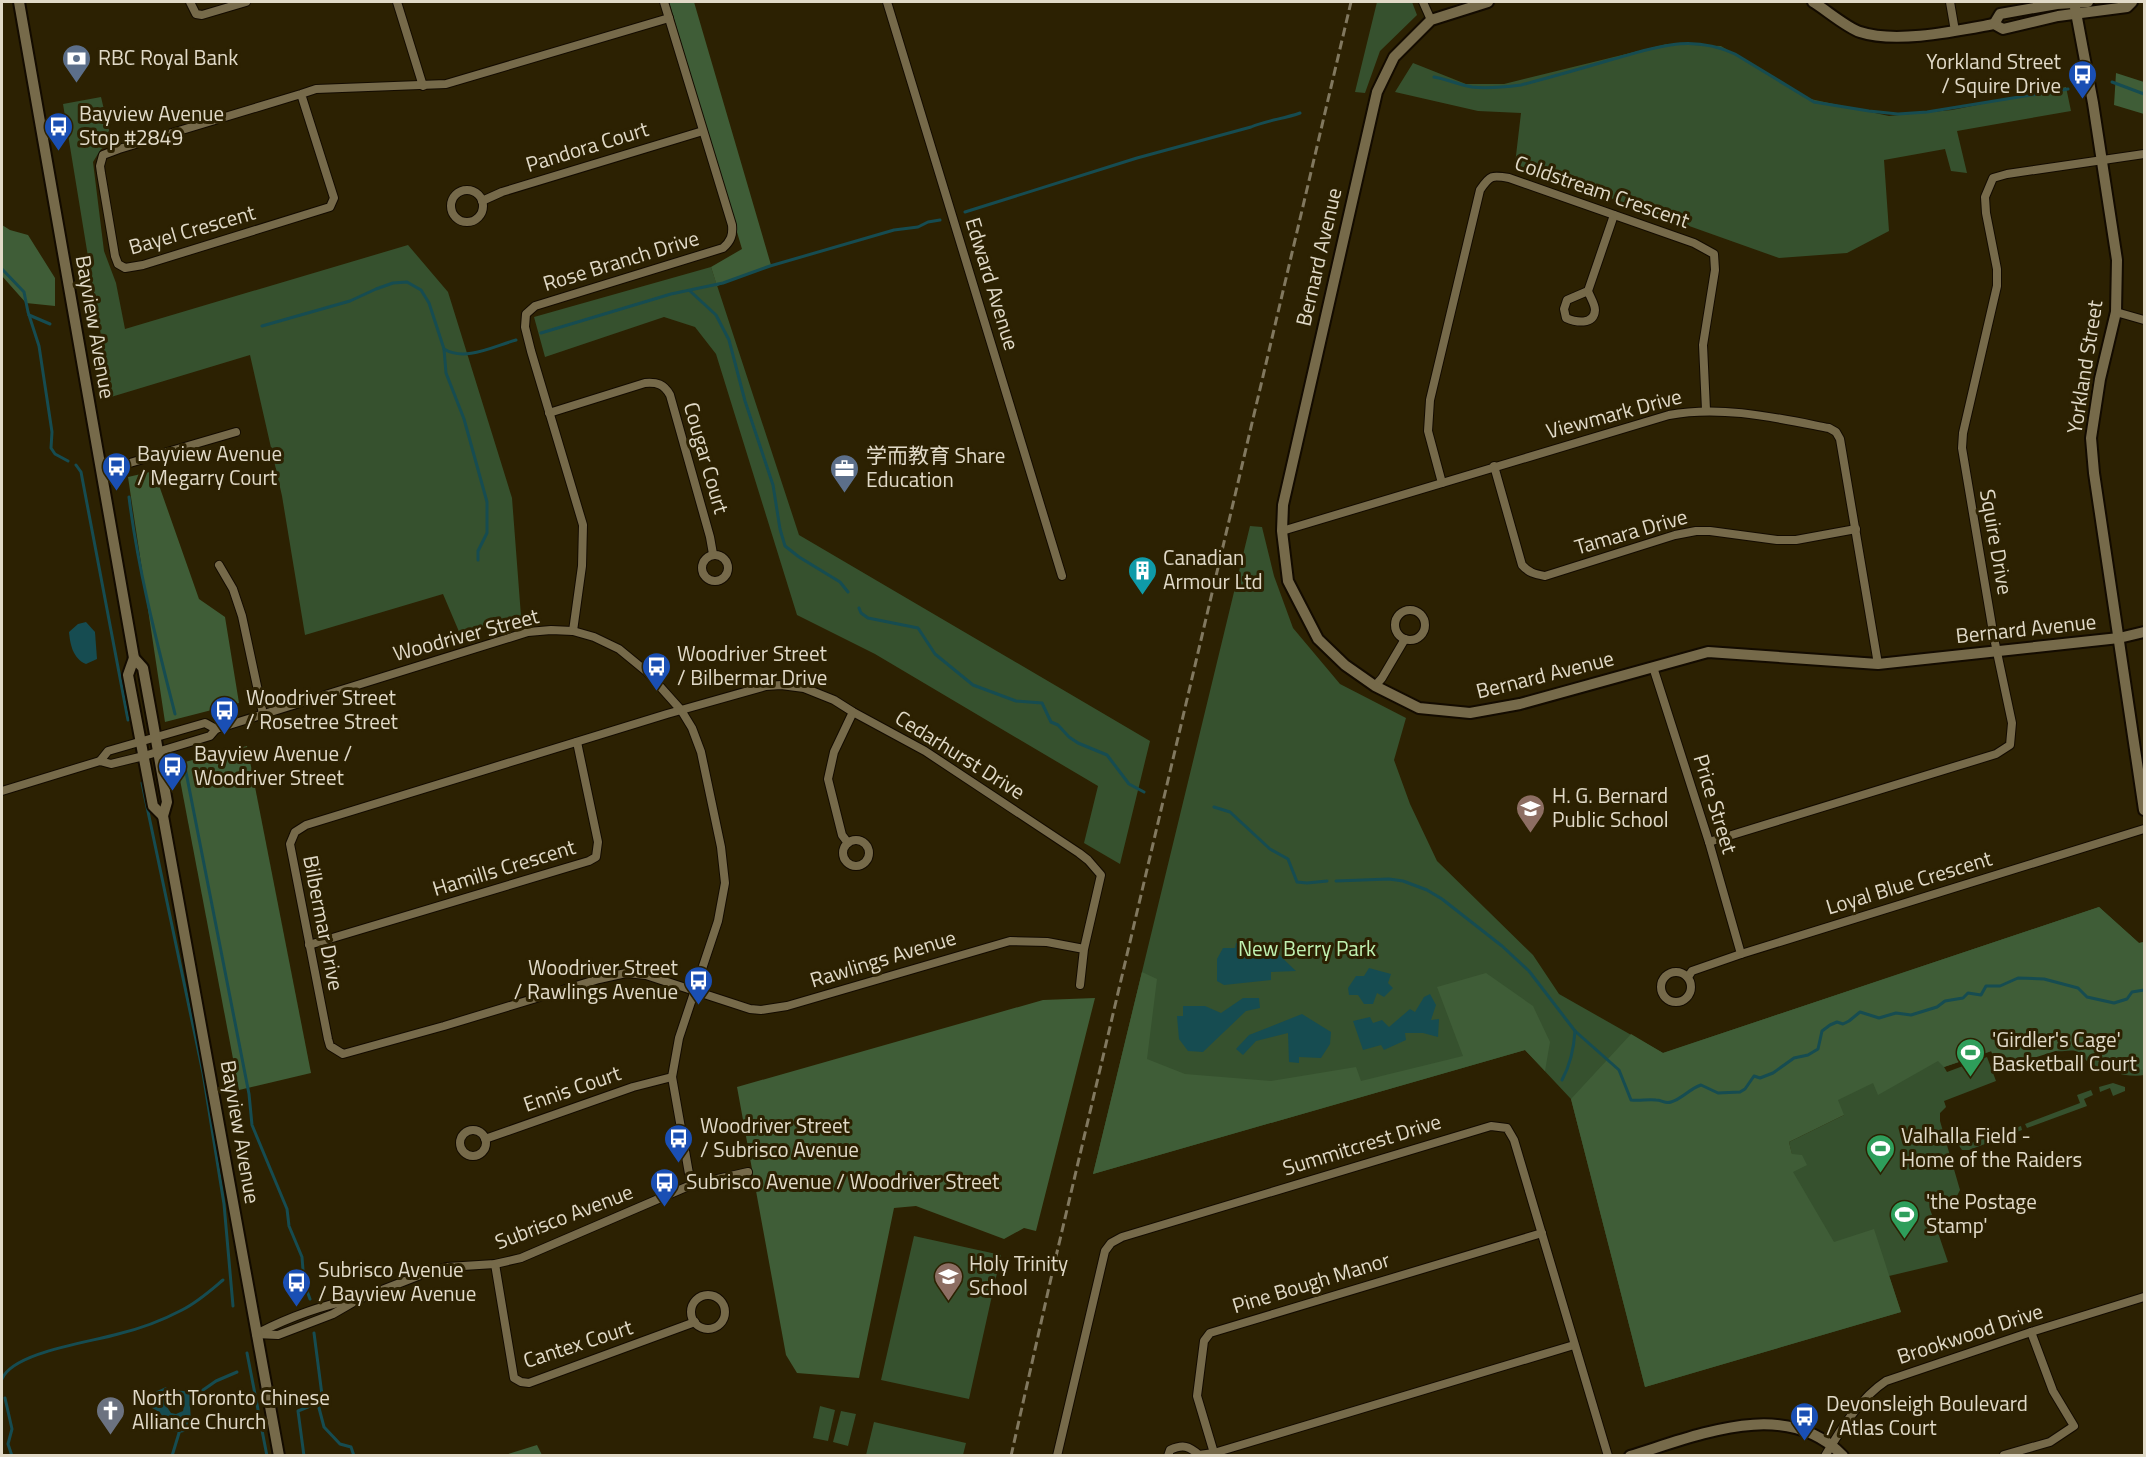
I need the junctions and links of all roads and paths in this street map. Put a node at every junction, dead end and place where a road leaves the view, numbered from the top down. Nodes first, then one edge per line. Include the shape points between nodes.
1 (19, 2) edge
2 (190, 2) edge
3 (246, 2) edge
4 (397, 2) edge
5 (664, 2) edge
6 (887, 2) edge
7 (1423, 2) edge
8 (1488, 2) edge
9 (1813, 2) edge
10 (1950, 2) edge
11 (2088, 2) edge
12 (2132, 2) edge
13 (2075, 7) edge
14 (669, 18) junction
15 (1431, 20) junction
16 (1955, 31) junction
17 (423, 86) junction
18 (302, 94) junction
19 (703, 131) junction
20 (2145, 154) edge
21 (2101, 159) junction
22 (482, 201) junction
23 (1614, 215) junction
24 (1588, 291) junction
25 (2116, 312) junction
26 (2145, 320) edge
27 (1706, 410) junction
28 (549, 413) junction
29 (236, 432) dead end
30 (1494, 466) junction
31 (100, 469) junction
32 (1442, 483) junction
33 (1856, 529) junction
34 (1282, 531) junction
35 (713, 554) dead end
36 (219, 565) dead end
37 (1062, 576) dead end
38 (573, 631) junction
39 (2145, 632) edge
40 (2119, 638) junction
41 (1405, 639) junction
42 (1997, 652) junction
43 (134, 658) junction
44 (1878, 664) junction
45 (1653, 666) junction
46 (1375, 686) junction
47 (681, 710) junction
48 (853, 712) junction
49 (263, 714) junction
50 (216, 729) junction
51 (155, 738) junction
52 (141, 742) junction
53 (577, 742) junction
54 (158, 752) junction
55 (144, 756) junction
56 (100, 761) junction
57 (2, 791) edge
58 (2145, 810) edge
59 (163, 816) junction
60 (2145, 829) edge
61 (1709, 842) junction
62 (848, 843) dead end
63 (309, 945) junction
64 (1084, 949) junction
65 (1741, 954) junction
66 (1688, 977) junction
67 (1080, 985) dead end
68 (695, 991) junction
69 (672, 1077) junction
70 (485, 1139) dead end
71 (748, 1172) dead end
72 (691, 1185) junction
73 (1542, 1233) junction
74 (495, 1264) junction
75 (2145, 1297) edge
76 (695, 1322) junction
77 (2031, 1332) junction
78 (256, 1334) junction
79 (1574, 1345) junction
80 (1832, 1444) junction
81 (1214, 1453) junction
82 (279, 1455) edge
83 (1056, 1455) edge
84 (1168, 1455) edge
85 (1199, 1455) edge
86 (1608, 1455) edge
87 (1630, 1455) edge
88 (1825, 1455) edge
89 (1843, 1455) edge
90 (2004, 1455) edge

1 - 31 street, Bayview Avenue
2 - 3 street via 196,14 202,15
4 - 17 street
5 - 14 street, Rose Branch Drive
6 - 37 street, Edward Avenue
7 - 15 street
8 - 15 street, Bernard Avenue
9 - 16 street via 1859,32 1899,37
10 - 16 street
11 - 13 street
12 - 13 street via 2127,7
13 - 16 street via 2056,4 2001,15 1994,24
13 - 21 street, Yorkland Street
14 - 17 street via 456,82
14 - 19 street, Rose Branch Drive
15 - 34 street, Bernard Avenue via 1394,57 1377,92 1283,505
17 - 18 street via 324,89
18 - 18 street, Bayel Crescent via 103,155 100,172 118,264 125,268 143,266 330,207 332,192
19 - 22 street, Pandora Court
19 - 28 street, Rose Branch Drive via 732,225 729,243 695,258 535,306 526,314 525,327
20 - 21 street
21 - 25 street, Yorkland Street via 2117,260
21 - 42 street, Squire Drive via 1993,178 1985,196 1997,286 1962,448
22 - 22 street via 475,192 464,190 455,195 451,210 457,219 472,222 480,215
23 - 24 street
23 - 27 street, Coldstream Crescent via 1714,254 1703,345
23 - 32 street, Coldstream Crescent via 1509,178 1491,176 1480,190 1430,400 1428,431
24 - 24 street via 1567,300 1566,318 1577,323 1594,315
25 - 26 street
25 - 40 street, Yorkland Street via 2091,438
27 - 30 street, Viewmark Drive via 1669,415
27 - 33 street, Viewmark Drive via 1812,424 1836,432
28 - 35 street, Cougar Court via 645,383 654,382 666,388
28 - 38 street, Rose Branch Drive via 583,525
29 - 31 street
30 - 32 street, Viewmark Drive
30 - 33 street, Tamara Drive via 1522,565 1527,572 1545,576 1696,531 1796,540
31 - 43 street, Bayview Avenue
32 - 34 street, Viewmark Drive
33 - 44 street, Viewmark Drive
34 - 46 street, Bernard Avenue via 1288,581 1318,639
36 - 49 street via 242,616
38 - 47 street, Woodriver Street via 620,649
38 - 49 street, Woodriver Street via 528,632
39 - 40 street, Bernard Avenue
40 - 42 street, Bernard Avenue
40 - 58 street, Yorkland Street
41 - 41 street via 1397,633 1395,620 1405,610 1414,610 1423,616 1423,632 1415,639
41 - 46 street
42 - 44 street, Bernard Avenue
42 - 61 street, Squire Drive via 2012,723 2006,749
43 - 51 street, Bayview Avenue via 143,668
43 - 52 street, Bayview Avenue via 128,675
44 - 45 street, Bernard Avenue via 1708,652
45 - 46 street, Bernard Avenue via 1520,704 1470,713 1419,708
45 - 61 street, Price Street
47 - 48 street, Cedarhurst Drive via 747,690 781,685 804,687
47 - 53 street, Bilbermar Drive
47 - 68 street, Woodriver Street via 701,752 724,867 722,905
48 - 62 street via 834,752 828,779 842,835
48 - 64 street, Cedarhurst Drive via 925,750 1095,867 1101,875
49 - 50 street, Woodriver Street
50 - 51 street, Woodriver Street via 205,723
50 - 54 street, Woodriver Street via 210,736
51 - 52 street, Woodriver Street
51 - 54 street, Bayview Avenue
52 - 55 street, Bayview Avenue
52 - 56 street, Woodriver Street via 108,750
53 - 63 street, Bilbermar Drive via 299,828 291,838 290,850
53 - 63 street, Hamills Crescent via 598,842 596,857
54 - 55 street, Woodriver Street
54 - 59 street, Bayview Avenue via 167,802
55 - 56 street, Woodriver Street via 111,764
55 - 59 street, Bayview Avenue via 153,806
56 - 57 street
59 - 78 street, Bayview Avenue
60 - 65 street, Loyal Blue Crescent
61 - 65 street, Price Street
63 - 68 street, Bilbermar Drive via 330,1046 343,1054 613,975 646,975
64 - 67 street, Cedarhurst Drive
64 - 68 street, Rawlings Avenue via 1010,941 774,1009 750,1009
65 - 66 street, Loyal Blue Crescent via 1692,971
66 - 66 street, Loyal Blue Crescent via 1673,972 1663,978 1660,988 1665,999 1683,1002 1690,994
68 - 69 street, Woodriver Street via 675,1053
69 - 70 street, Ennis Court
69 - 72 street, Woodriver Street
71 - 72 street, Subrisco Avenue
72 - 74 street, Subrisco Avenue via 537,1252
73 - 79 street, Summitcrest Drive
73 - 81 street, Pine Bough Manor via 1210,1333 1204,1341 1197,1396
73 - 83 street, Summitcrest Drive via 1514,1140 1507,1128 1491,1126 1111,1242 1105,1251
74 - 76 street, Cantex Court via 514,1378 521,1382 529,1383
74 - 78 street, Subrisco Avenue via 437,1269 359,1299 330,1304
75 - 77 street, Brookwood Drive
76 - 76 street, Cantex Court via 703,1328 718,1324 724,1316 720,1300 704,1295 694,1301 691,1312
77 - 80 street, Brookwood Drive via 1886,1381 1874,1389
77 - 90 street via 2053,1391 2074,1426 2050,1442
78 - 82 street, Bayview Avenue
79 - 81 street
79 - 86 street, Summitcrest Drive
80 - 87 street via 1785,1425 1766,1424 1711,1432
80 - 88 street, Brookwood Drive
80 - 89 street
81 - 85 street
84 - 85 street via 1179,1446 1190,1446

